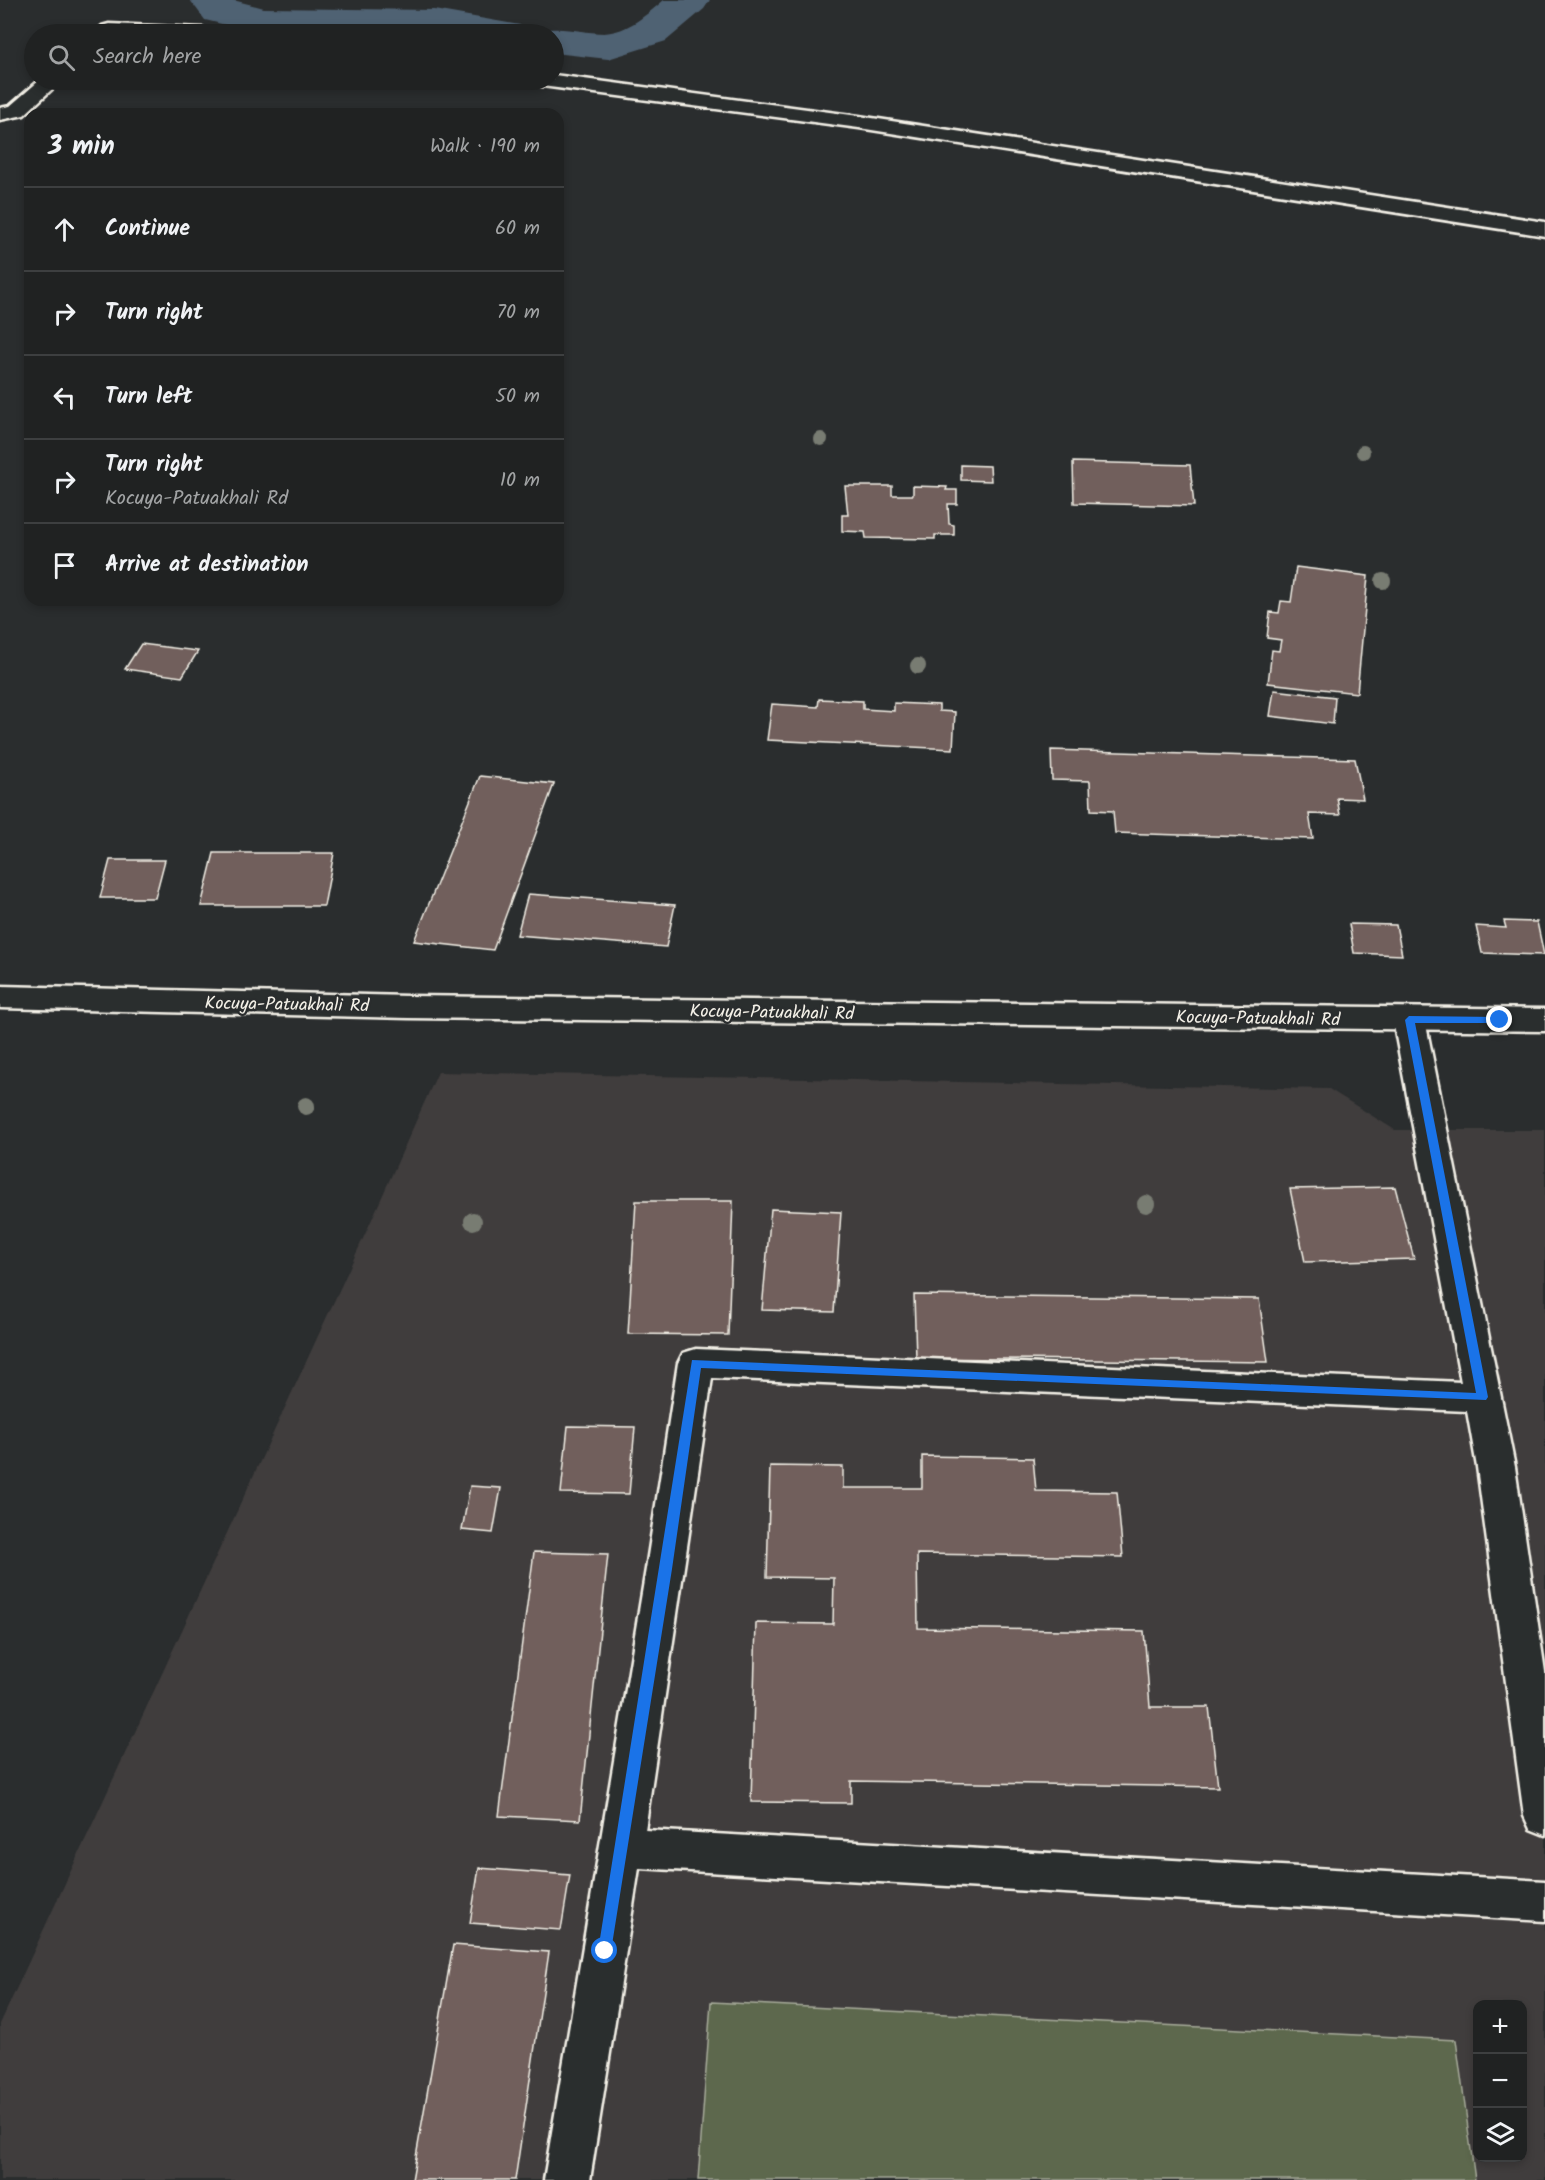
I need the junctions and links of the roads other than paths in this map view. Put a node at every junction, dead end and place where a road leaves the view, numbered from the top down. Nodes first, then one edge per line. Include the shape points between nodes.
1 (564, 83) edge
2 (41, 90) edge
3 (0, 114) edge
4 (1545, 229) edge
5 (0, 997) edge
6 (1409, 1020) junction
7 (1545, 1020) edge
8 (1482, 1397) junction
9 (1545, 1816) edge
10 (621, 1848) junction
11 (1545, 1901) edge
12 (567, 2180) edge

1 - 4 street via 859,122
2 - 3 street via 17,111
5 - 6 street, Kocuya-Patuakhali Rd via 408,1007
6 - 7 street, Kocuya-Patuakhali Rd
6 - 8 street
8 - 9 street via 1496,1467
8 - 10 street via 696,1363
10 - 11 street
10 - 12 street

